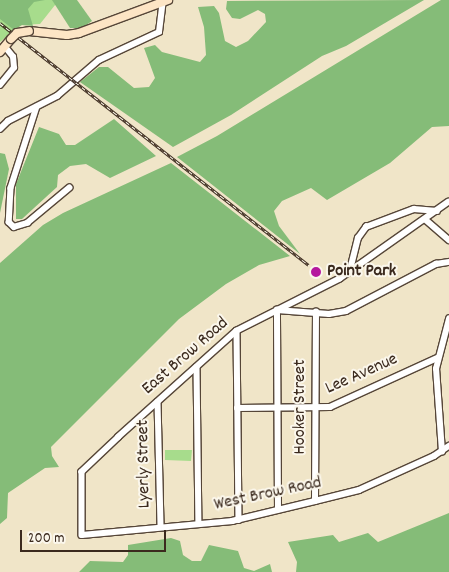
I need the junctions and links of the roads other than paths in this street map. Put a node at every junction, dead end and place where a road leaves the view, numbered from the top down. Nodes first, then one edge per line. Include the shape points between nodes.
1 (165, 1) edge
2 (2, 49) edge
3 (0, 85) edge
4 (37, 106) junction
5 (0, 129) edge
6 (68, 188) dead end
7 (449, 202) edge
8 (437, 211) junction
9 (425, 219) junction
10 (449, 240) edge
11 (449, 262) edge
12 (350, 270) junction
13 (277, 310) junction
14 (316, 312) junction
15 (449, 319) edge
16 (237, 331) junction
17 (437, 358) junction
18 (197, 367) junction
19 (158, 402) junction
20 (238, 408) junction
21 (277, 410) junction
22 (318, 410) junction
23 (449, 446) edge
24 (442, 452) junction
25 (315, 502) junction
26 (278, 510) junction
27 (239, 520) junction
28 (199, 524) junction
29 (161, 525) junction
30 (82, 535) joint

1 - 2 main road, bridge via 67,36 29,31 17,33
1 - 4 street via 159,32 93,63 72,84
2 - 3 street via 13,57 14,68
4 - 5 street via 8,121
4 - 6 street via 11,188 8,222 14,227 26,223
7 - 8 street, East Brow Road
8 - 9 street, East Brow Road
8 - 12 street via 414,209 373,222 358,238
9 - 10 street
9 - 12 street, East Brow Road
11 - 14 street via 436,264 346,311
12 - 13 street, East Brow Road via 340,279
13 - 14 street
13 - 16 street, East Brow Road
13 - 21 street
14 - 22 street, Hooker Street
15 - 17 street
16 - 18 street, East Brow Road
16 - 20 street
17 - 22 street, Lee Avenue
17 - 24 street
18 - 19 street, East Brow Road
18 - 28 street
19 - 29 street, Lyerly Street
19 - 30 street, East Brow Road via 82,472
20 - 21 street, Lee Avenue
20 - 27 street
21 - 22 street, Lee Avenue
21 - 26 street
22 - 25 street, Hooker Street
23 - 24 street, West Brow Road
24 - 25 street, West Brow Road via 359,490
25 - 26 street, West Brow Road
26 - 27 street, West Brow Road
27 - 28 street, West Brow Road
28 - 29 street, West Brow Road
29 - 30 street, West Brow Road

